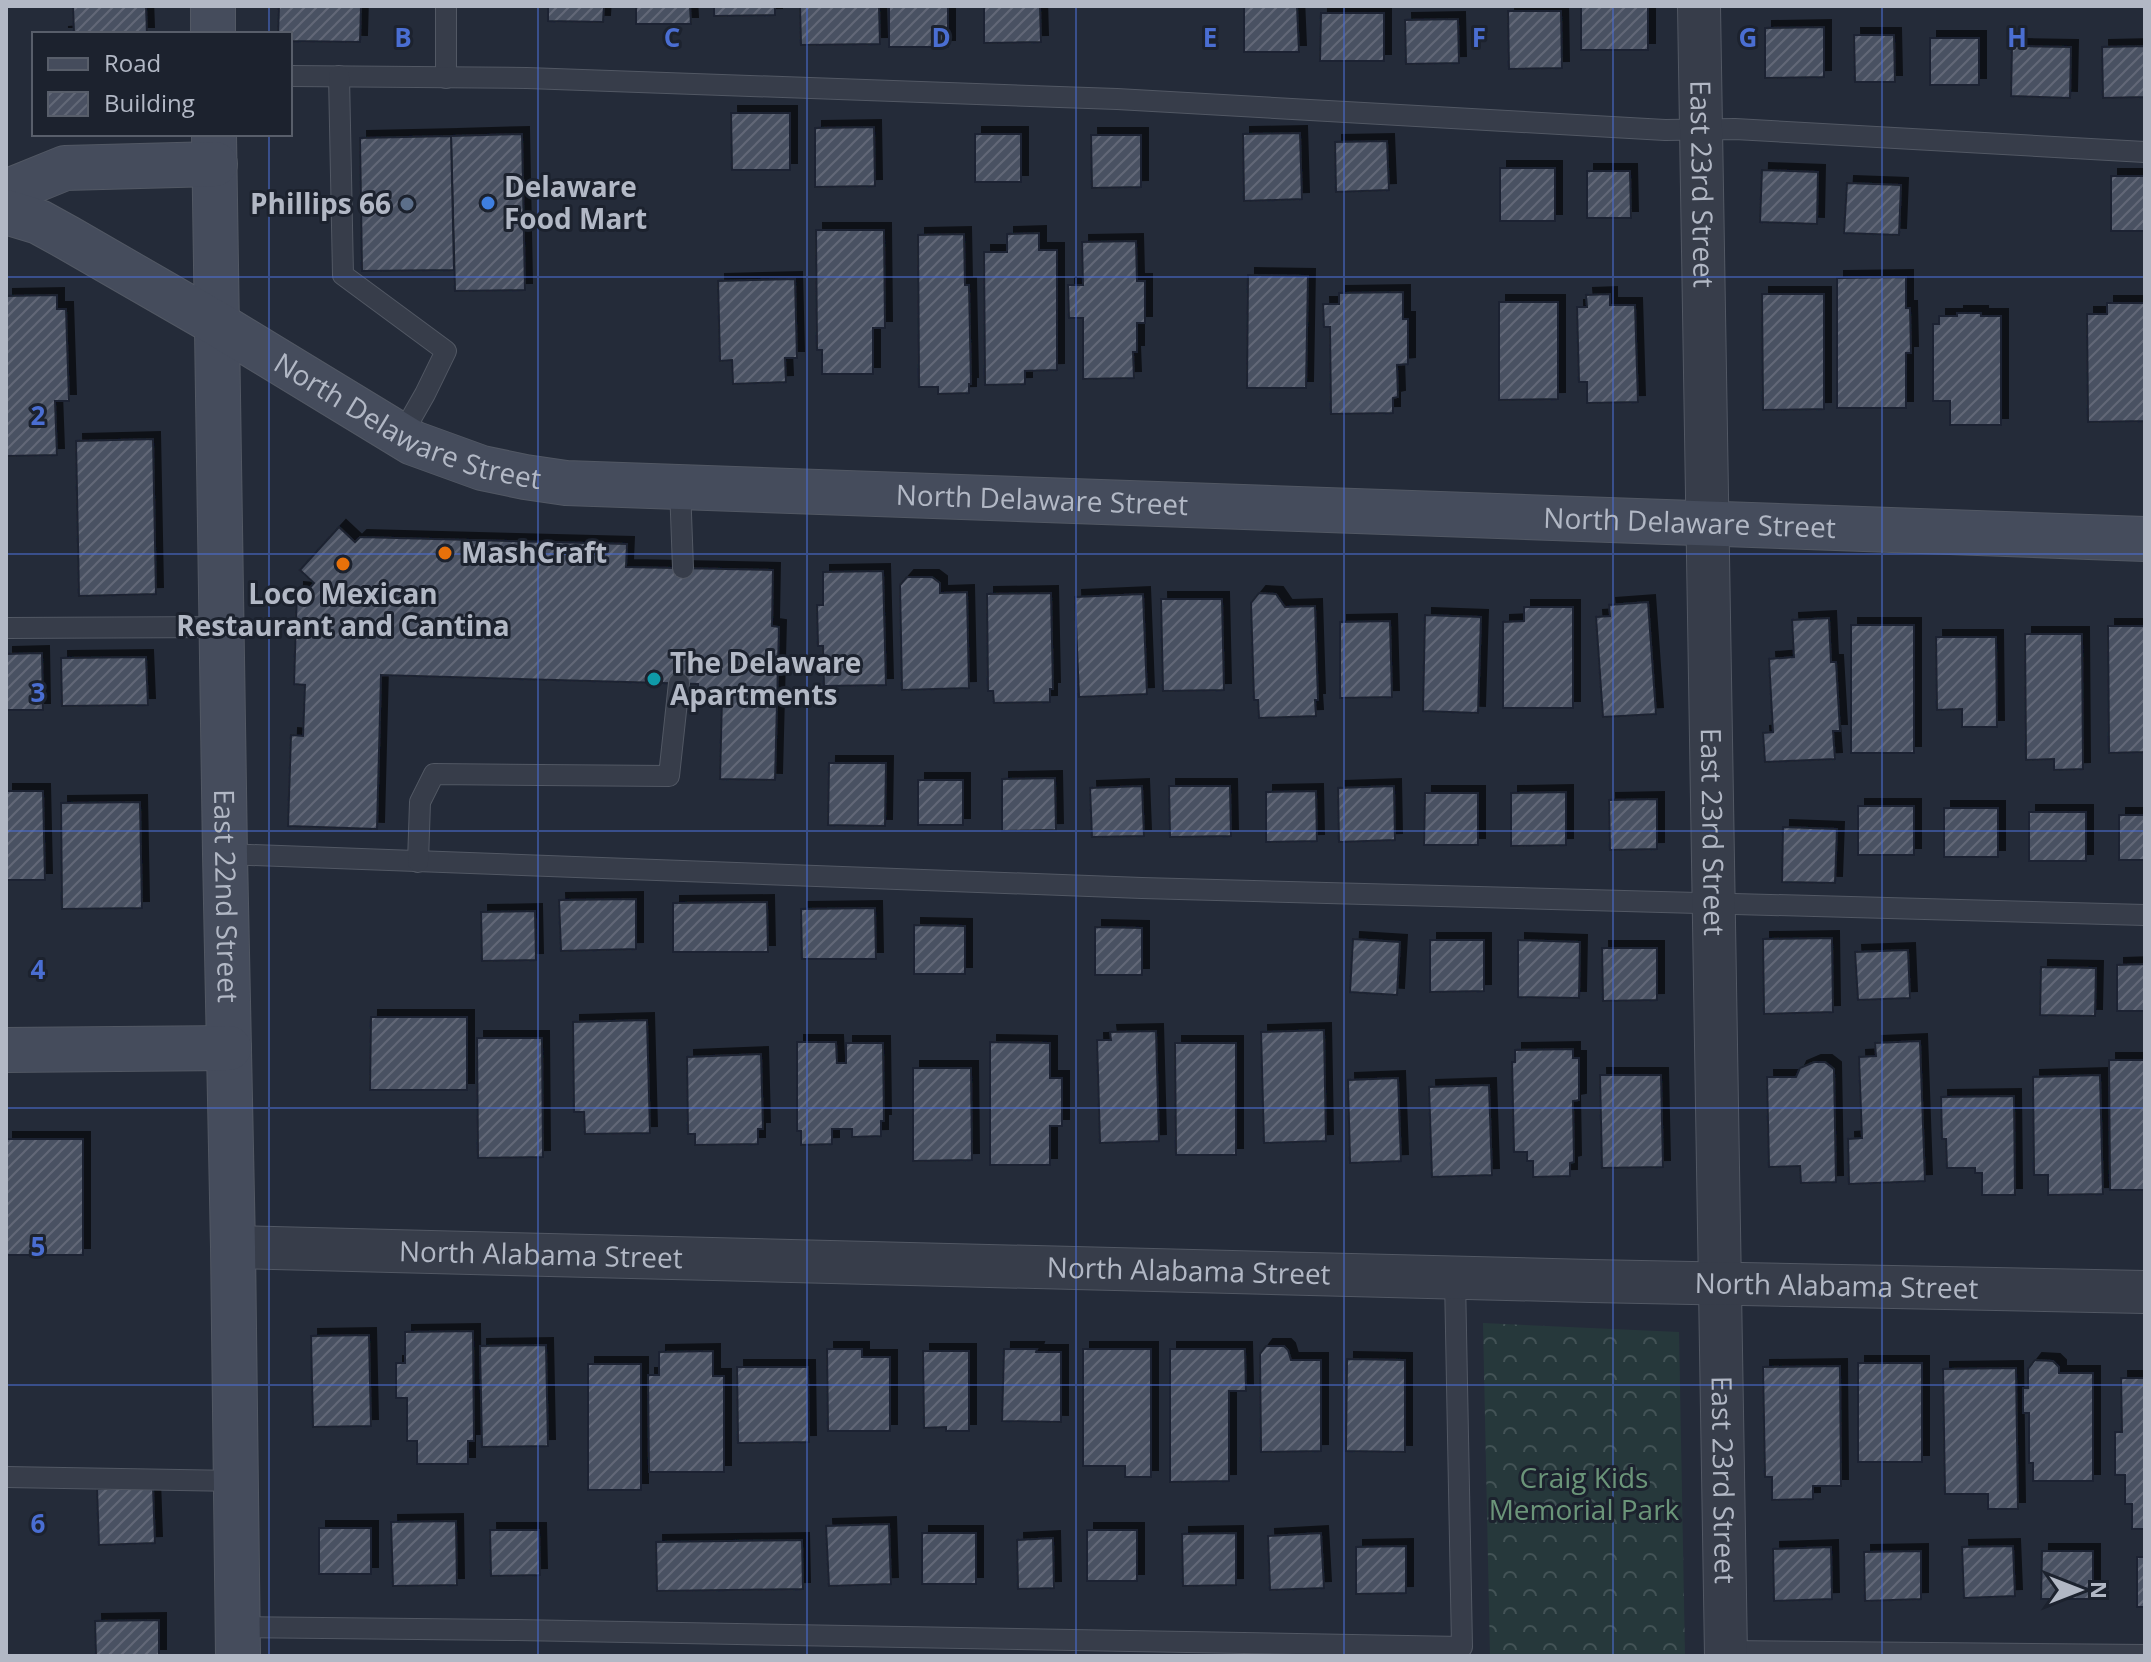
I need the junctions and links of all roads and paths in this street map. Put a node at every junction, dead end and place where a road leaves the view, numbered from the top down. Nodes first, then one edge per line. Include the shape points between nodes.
1 (213, 6) edge
2 (446, 6) edge
3 (1699, 6) edge
4 (213, 32) edge
5 (292, 76) edge
6 (339, 76) junction
7 (446, 78) junction
8 (1701, 130) junction
9 (214, 149) edge
10 (2145, 152) edge
11 (6, 192) edge
12 (6, 212) edge
13 (219, 325) junction
14 (401, 436) junction
15 (680, 487) junction
16 (1709, 523) junction
17 (2145, 539) edge
18 (683, 568) dead end
19 (222, 627) junction
20 (6, 628) edge
21 (679, 683) dead end
22 (225, 854) junction
23 (418, 862) junction
24 (1714, 903) junction
25 (2145, 915) edge
26 (229, 1048) junction
27 (6, 1050) edge
28 (233, 1247) junction
29 (1455, 1278) junction
30 (1719, 1283) junction
31 (2145, 1292) edge
32 (6, 1477) edge
33 (237, 1481) junction
34 (238, 1641) edge
35 (1726, 1654) edge
36 (2145, 1655) edge

1 - 4 main road
2 - 7 lane
3 - 8 street, East 23rd Street
5 - 6 lane
6 - 7 lane
6 - 14 lane via 343,275 446,351
7 - 8 lane via 1117,99
8 - 10 lane
8 - 16 street, East 23rd Street
9 - 11 main road via 65,168
9 - 13 main road, East 22nd Street
12 - 13 main road, North Delaware Street via 39,222
13 - 14 main road, North Delaware Street
13 - 19 main road, East 22nd Street
14 - 15 main road, North Delaware Street via 450,458 525,477
15 - 16 main road, North Delaware Street
15 - 18 lane
16 - 17 main road, North Delaware Street
16 - 24 street, East 23rd Street
19 - 20 lane
19 - 22 main road, East 22nd Street
21 - 23 lane via 669,776 434,774 420,802
22 - 23 lane
22 - 26 main road, East 22nd Street
23 - 24 lane
24 - 25 lane
24 - 30 street, East 23rd Street
26 - 27 main road
26 - 28 main road, East 22nd Street
28 - 29 street, North Alabama Street
28 - 33 main road, East 22nd Street
29 - 30 street, North Alabama Street
29 - 34 lane via 1462,1647 532,1630
30 - 31 street, North Alabama Street
30 - 35 street, East 23rd Street
32 - 33 lane
33 - 34 main road, East 22nd Street
35 - 36 lane

